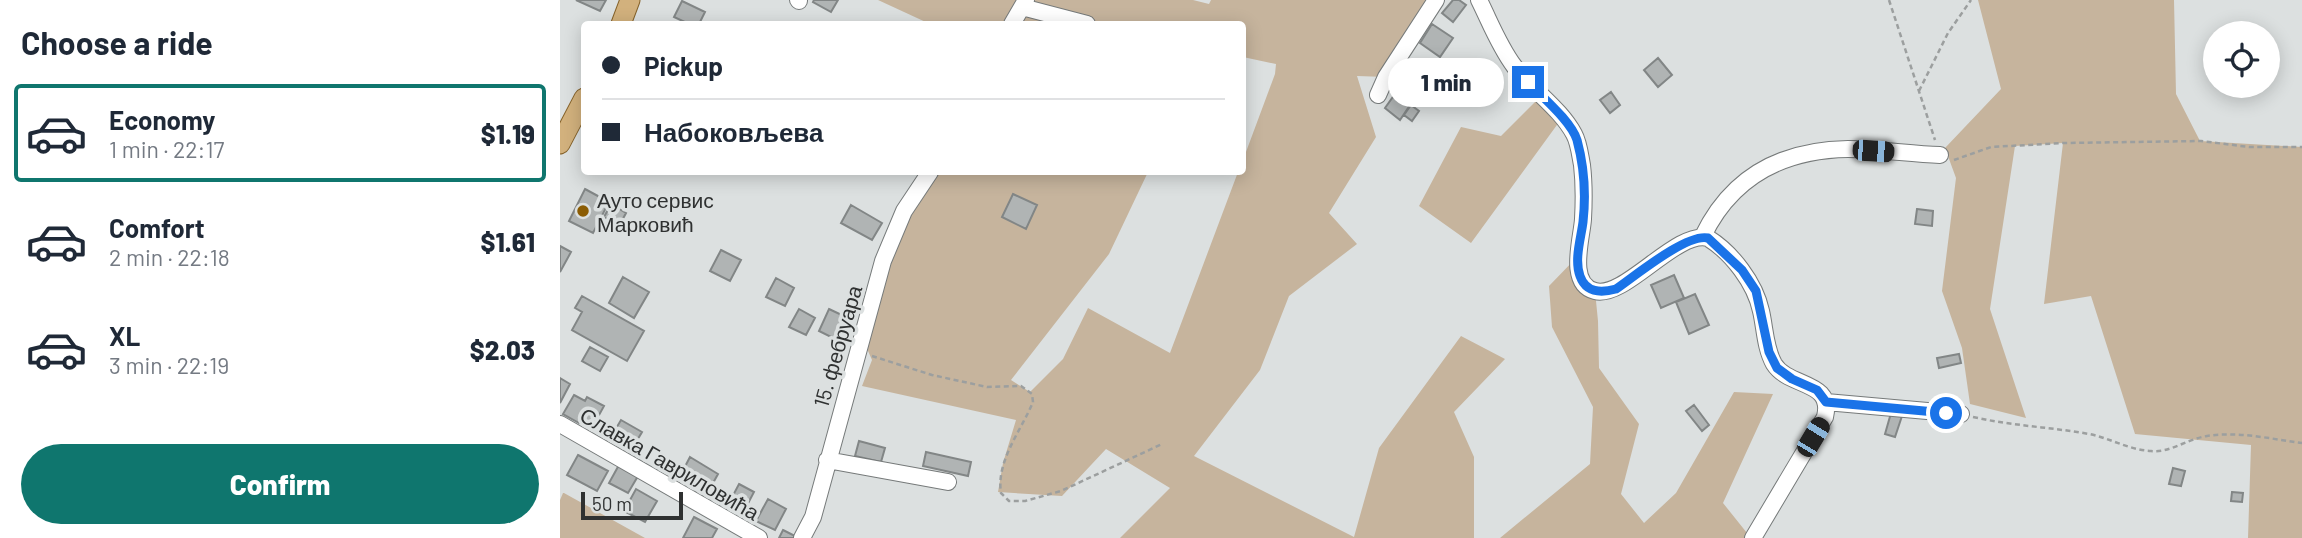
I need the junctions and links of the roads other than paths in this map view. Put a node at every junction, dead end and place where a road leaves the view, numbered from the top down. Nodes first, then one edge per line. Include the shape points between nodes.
1 (630, 0) edge
2 (1436, 0) edge
3 (1479, 0) edge
4 (1024, 4) edge
5 (622, 21) edge
6 (1014, 21) edge
7 (1078, 21) edge
8 (1378, 95) dead end
9 (581, 104) edge
10 (560, 144) edge
11 (1941, 155) road end
12 (927, 175) edge
13 (1703, 236) junction
14 (1826, 402) junction
15 (1961, 414) road end
16 (560, 424) edge
17 (827, 460) junction
18 (948, 482) dead end
19 (759, 538) edge
20 (802, 538) edge
21 (1753, 538) edge

1 - 5 main road
2 - 8 street
3 - 13 street via 1515,68 1576,137 1583,183 1579,275 1586,286 1595,291 1616,289 1676,247
4 - 6 street
4 - 7 street
9 - 10 main road
11 - 13 street via 1847,149 1770,165 1746,180 1712,218
12 - 17 street, 15. фебруара via 904,211 883,261
13 - 14 street via 1735,263 1756,291 1769,352 1777,368 1817,390
14 - 15 street
14 - 21 street via 1825,417
16 - 19 street, Славка Гавриловића
17 - 18 street
17 - 20 street, 15. фебруара via 813,517

